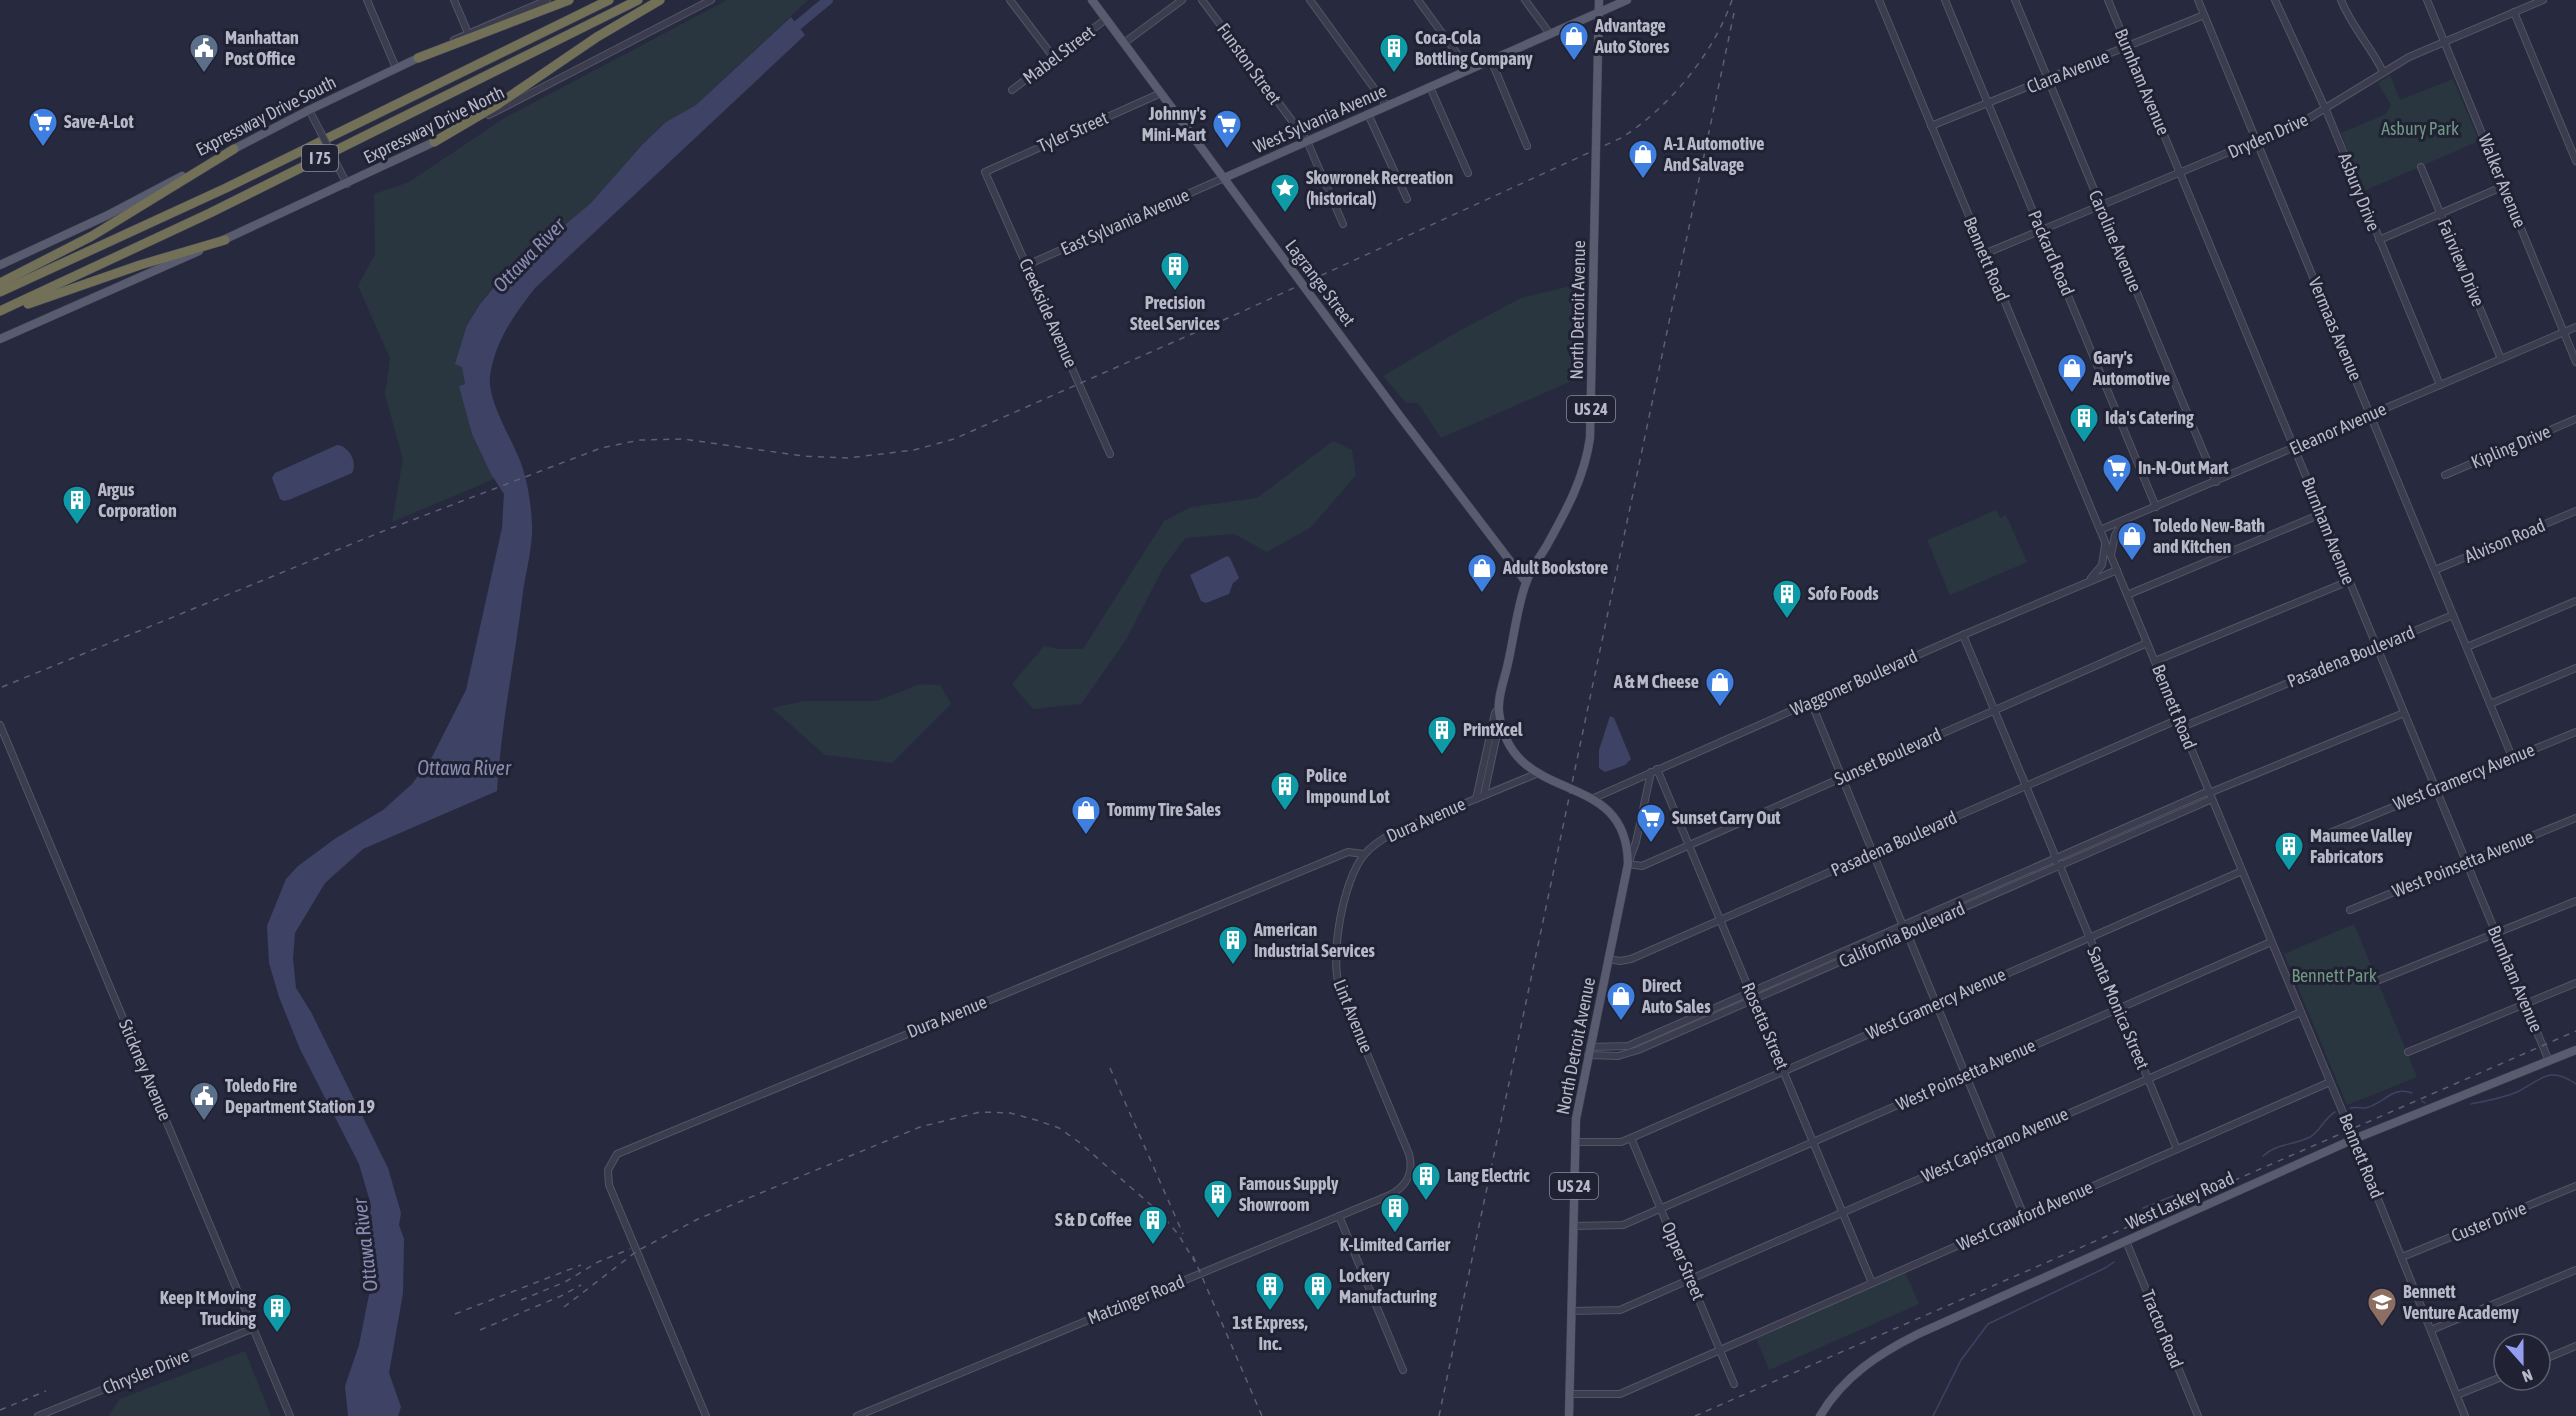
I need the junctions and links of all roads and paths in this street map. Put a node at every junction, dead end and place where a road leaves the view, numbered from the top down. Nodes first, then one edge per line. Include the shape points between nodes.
1 (367, 0) edge
2 (454, 0) edge
3 (547, 0) edge
4 (569, 0) edge
5 (609, 0) edge
6 (638, 0) edge
7 (660, 0) edge
8 (711, 0) edge
9 (1010, 0) edge
10 (1092, 0) edge
11 (1182, 0) edge
12 (1202, 0) edge
13 (1310, 0) edge
14 (1418, 0) edge
15 (1525, 0) edge
16 (1599, 0) edge
17 (1627, 0) edge
18 (1879, 0) edge
19 (1945, 0) edge
20 (2015, 0) edge
21 (2108, 0) edge
22 (2198, 0) edge
23 (2275, 0) edge
24 (2341, 0) edge
25 (2427, 0) edge
26 (2542, 0) edge
27 (1599, 12) junction
28 (2514, 12) junction
29 (2204, 15) junction
30 (1106, 20) junction
31 (468, 33) junction
32 (1550, 34) junction
33 (2444, 41) junction
34 (1124, 43) junction
35 (2128, 48) junction
36 (418, 58) junction
37 (1054, 58) junction
38 (1491, 60) junction
39 (396, 68) junction
40 (1469, 70) junction
41 (2383, 72) junction
42 (2049, 80) junction
43 (1430, 87) junction
44 (1012, 90) dead end
45 (1161, 93) junction
46 (1989, 104) junction
47 (1388, 106) junction
48 (309, 110) junction
49 (2326, 110) junction
50 (1368, 114) junction
51 (1931, 126) junction
52 (1306, 141) junction
53 (2256, 141) junction
54 (434, 142) junction
55 (1527, 146) dead end
56 (234, 149) junction
57 (2576, 161) edge
58 (2421, 167) dead end
59 (985, 172) joint
60 (1468, 173) dead end
61 (2180, 173) junction
62 (1224, 178) junction
63 (347, 184) junction
64 (2504, 186) junction
65 (1407, 199) dead end
66 (2101, 206) junction
67 (2440, 213) junction
68 (1343, 224) dead end
69 (2042, 231) junction
70 (225, 240) junction
71 (2379, 240) junction
72 (1984, 254) junction
73 (0, 265) edge
74 (1027, 265) junction
75 (0, 283) edge
76 (0, 292) edge
77 (0, 312) edge
78 (2576, 327) edge
79 (2564, 332) junction
80 (0, 339) edge
81 (2501, 359) junction
82 (2576, 362) edge
83 (2440, 385) junction
84 (2370, 415) junction
85 (2576, 419) edge
86 (2295, 448) junction
87 (1110, 454) dead end
88 (2445, 475) dead end
89 (2216, 482) junction
90 (2156, 507) junction
91 (2576, 511) edge
92 (2321, 514) junction
93 (2125, 520) junction
94 (2100, 530) junction
95 (2104, 539) junction
96 (2110, 555) junction
97 (2116, 570) junction
98 (2435, 570) junction
99 (2349, 581) junction
100 (1526, 582) junction
101 (2087, 582) junction
102 (2127, 595) junction
103 (2576, 601) edge
104 (2453, 615) junction
105 (1963, 635) junction
106 (2147, 644) junction
107 (2376, 647) junction
108 (2467, 647) junction
109 (2155, 661) junction
110 (2576, 668) edge
111 (1811, 702) junction
112 (2490, 704) junction
113 (1498, 709) junction
114 (1994, 711) junction
115 (2404, 713) junction
116 (2178, 719) junction
117 (1500, 720) junction
118 (0, 725) edge
119 (2182, 727) junction
120 (2576, 732) edge
121 (2512, 757) junction
122 (1654, 771) junction
123 (1536, 774) junction
124 (1842, 777) junction
125 (2026, 786) junction
126 (2435, 789) junction
127 (2210, 794) junction
128 (1484, 795) junction
129 (1594, 798) junction
130 (1476, 799) junction
131 (2576, 818) edge
132 (2133, 830) junction
133 (2320, 837) dead end
134 (1688, 846) junction
135 (1364, 854) junction
136 (1873, 854) junction
137 (2056, 859) junction
138 (2466, 863) junction
139 (1628, 864) junction
140 (2060, 867) junction
141 (2242, 871) junction
142 (1980, 892) junction
143 (1983, 899) junction
144 (2576, 901) edge
145 (2350, 910) dead end
146 (1720, 920) junction
147 (1903, 926) junction
148 (1907, 933) junction
149 (2496, 933) junction
150 (2089, 937) junction
151 (2271, 942) junction
152 (1608, 959) junction
153 (1827, 959) junction
154 (1830, 966) junction
155 (2379, 980) dead end
156 (2576, 983) edge
157 (1751, 992) junction
158 (1754, 1000) junction
159 (1936, 1004) junction
160 (2525, 1004) junction
161 (2118, 1008) junction
162 (2301, 1012) junction
163 (1665, 1030) junction
164 (1668, 1037) junction
165 (2576, 1050) edge
166 (1589, 1051) junction
167 (2408, 1052) dead end
168 (2549, 1061) junction
169 (1784, 1071) junction
170 (1966, 1076) junction
171 (2147, 1078) junction
172 (2330, 1082) junction
173 (1631, 1138) junction
174 (2354, 1139) junction
175 (1575, 1142) junction
176 (1813, 1142) junction
177 (1995, 1146) junction
178 (2177, 1149) junction
179 (1410, 1176) joint
180 (2576, 1186) edge
181 (1661, 1209) junction
182 (1843, 1213) junction
183 (1339, 1216) junction
184 (2024, 1216) junction
185 (1573, 1226) junction
186 (2126, 1241) junction
187 (2402, 1257) junction
188 (2576, 1270) edge
189 (1690, 1279) junction
190 (1872, 1283) junction
191 (1571, 1311) junction
192 (254, 1328) junction
193 (2431, 1330) junction
194 (2576, 1346) edge
195 (1720, 1349) junction
196 (2552, 1355) edge
197 (1403, 1370) dead end
198 (2492, 1381) edge
199 (1734, 1384) dead end
200 (1569, 1394) junction
201 (2457, 1395) junction
202 (38, 1416) edge
203 (290, 1416) edge
204 (706, 1416) edge
205 (857, 1416) edge
206 (1569, 1416) edge
207 (1820, 1416) edge
208 (2198, 1416) edge
209 (2465, 1416) edge

1 - 39 street
2 - 31 street
3 - 31 street, Expressway Drive South
4 - 36 highway
5 - 76 highway, I 75 via 216,192
6 - 77 highway, I 75 via 210,213
7 - 54 highway
8 - 54 street, Expressway Drive North
9 - 37 street
10 - 30 main road, Lagrange Street
11 - 34 street
12 - 52 street, Funston Street
13 - 47 street
14 - 40 street
15 - 32 street
16 - 27 main road, North Detroit Avenue / US 24
17 - 27 main road, West Sylvania Avenue
18 - 51 street, Bennett Road
19 - 46 street, Packard Road
20 - 42 street, Caroline Avenue
21 - 35 street, Burnham Avenue
22 - 29 street, Vermaas Avenue
23 - 49 street, Asbury Drive
24 - 41 street
25 - 33 street, Walker Avenue
26 - 28 street, Dryden Drive
27 - 32 main road, West Sylvania Avenue
27 - 100 main road, North Detroit Avenue / US 24 via 1590,438 1579,485
28 - 33 street, Dryden Drive
28 - 57 street
29 - 35 street, Clara Avenue
29 - 53 street, Vermaas Avenue
30 - 34 main road, Lagrange Street
30 - 37 street, Mabel Street
31 - 36 street, Expressway Drive South
32 - 38 main road, West Sylvania Avenue
33 - 41 street, Dryden Drive
33 - 64 street, Walker Avenue
34 - 45 main road, Lagrange Street
35 - 42 street, Clara Avenue
35 - 61 street, Burnham Avenue
36 - 39 main road, Expressway Drive South
37 - 44 street, Mabel Street
38 - 40 main road, West Sylvania Avenue
38 - 55 street
39 - 48 main road, Expressway Drive South
40 - 43 main road, West Sylvania Avenue
41 - 49 street, Dryden Drive
42 - 46 street, Clara Avenue
42 - 66 street, Caroline Avenue
43 - 47 main road, West Sylvania Avenue
43 - 60 street
45 - 59 street, Tyler Street
45 - 62 main road, Lagrange Street
46 - 51 street, Clara Avenue
46 - 69 street, Packard Road
47 - 50 main road, West Sylvania Avenue
48 - 56 main road, Expressway Drive South
48 - 63 street, bridge
49 - 53 street, Dryden Drive
49 - 71 street, Asbury Drive
50 - 52 main road, West Sylvania Avenue
50 - 65 street
51 - 72 street, Bennett Road
52 - 62 main road, West Sylvania Avenue
52 - 68 street, Funston Street
53 - 61 street, Dryden Drive
53 - 84 street, Vermaas Avenue
54 - 63 main road, Expressway Drive North
56 - 73 main road, Expressway Drive South via 108,215
56 - 75 highway via 92,236
58 - 67 street, Fairview Drive
59 - 74 street, Creekside Avenue
61 - 66 street, Dryden Drive
61 - 86 street, Burnham Avenue
62 - 74 street, East Sylvania Avenue
62 - 100 main road, Lagrange Street
63 - 70 main road, Expressway Drive North
64 - 67 street
64 - 79 street, Walker Avenue
66 - 69 street, Dryden Drive
66 - 89 street, Caroline Avenue
67 - 71 street
67 - 81 street, Fairview Drive
69 - 72 street, Dryden Drive
69 - 90 street, Packard Road
70 - 77 highway
70 - 80 main road, Expressway Drive North
71 - 83 street, Asbury Drive
72 - 94 street, Bennett Road
74 - 87 street, Creekside Avenue
78 - 79 street, Eleanor Avenue
79 - 81 street, Eleanor Avenue
79 - 82 street, Walker Avenue
81 - 83 street, Eleanor Avenue
83 - 84 street, Eleanor Avenue
84 - 86 street, Eleanor Avenue
84 - 98 street, Vermaas Avenue
85 - 88 street, Kipling Drive
86 - 89 street, Eleanor Avenue
86 - 92 street, Burnham Avenue
89 - 90 street, Eleanor Avenue
90 - 93 street, Eleanor Avenue
91 - 98 street, Alvison Road
92 - 99 street, Burnham Avenue
92 - 102 street
93 - 94 street, Eleanor Avenue
93 - 96 street via 2115,535
94 - 95 street, Bennett Road
95 - 96 street, Bennett Road
95 - 101 street via 2102,565
96 - 97 street, Bennett Road
97 - 101 street, Waggoner Boulevard
97 - 102 street, Bennett Road
98 - 104 street, Vermaas Avenue
99 - 107 street, Burnham Avenue
99 - 109 street
100 - 113 main road, North Detroit Avenue / US 24
101 - 105 street, Waggoner Boulevard
102 - 106 street, Bennett Road
103 - 108 street
104 - 107 street, Pasadena Boulevard
104 - 108 street, Vermaas Avenue
105 - 111 street, Waggoner Boulevard
105 - 114 street, Santa Monica Street
106 - 109 street, Bennett Road
106 - 114 street, Sunset Boulevard
107 - 115 street, Burnham Avenue
107 - 119 street, Pasadena Boulevard
108 - 112 street, Vermaas Avenue
109 - 116 street, Bennett Road
110 - 112 street
111 - 122 street, Waggoner Boulevard
111 - 124 street
112 - 121 street, Vermaas Avenue
113 - 117 main road, North Detroit Avenue / US 24
113 - 130 street
114 - 124 street, Sunset Boulevard
114 - 125 street, Santa Monica Street
115 - 126 street, Burnham Avenue
115 - 127 street, California Boulevard
116 - 119 street, Bennett Road
116 - 125 street, Pasadena Boulevard
117 - 123 main road, North Detroit Avenue / US 24 via 1508,746
117 - 128 street
118 - 192 street, Stickney Avenue
119 - 127 street, Bennett Road
120 - 121 street, West Gramercy Avenue
121 - 126 street, West Gramercy Avenue
122 - 129 street, Waggoner Boulevard
122 - 134 street, Rosetta Street
122 - 139 street, North Detroit Avenue
123 - 128 street, Dura Avenue
123 - 129 main road, North Detroit Avenue / US 24
124 - 134 street, Sunset Boulevard
124 - 136 street
125 - 136 street, Pasadena Boulevard
125 - 137 street, Santa Monica Street
126 - 133 street, West Gramercy Avenue
126 - 138 street, Burnham Avenue
127 - 132 street, California Boulevard
127 - 141 street, Bennett Road
128 - 130 street, Dura Avenue
129 - 139 main road, North Detroit Avenue / US 24 via 1618,825
130 - 135 street, Dura Avenue via 1393,833
131 - 138 street, West Poinsetta Avenue
132 - 137 street, California Boulevard
132 - 140 street, California Boulevard
134 - 139 street, Sunset Boulevard via 1642,866
134 - 146 street, Rosetta Street
135 - 179 street, Lint Avenue via 1349,886 1335,951 1335,972 1407,1146
135 - 204 street, Dura Avenue via 1348,852 1338,856 617,1154 608,1170 609,1185
136 - 146 street, Pasadena Boulevard
136 - 147 street
137 - 140 street, Santa Monica Street via 2053,863
137 - 142 street, California Boulevard
138 - 145 street, West Poinsetta Avenue
138 - 149 street, Burnham Avenue
139 - 152 main road, North Detroit Avenue / US 24
140 - 143 street, California Boulevard
140 - 150 street, Santa Monica Street
141 - 150 street, West Gramercy Avenue
141 - 151 street, Bennett Road
142 - 143 street
142 - 147 street, California Boulevard
143 - 148 street, California Boulevard
144 - 149 street
146 - 152 street, Pasadena Boulevard via 1631,959
146 - 157 street, Rosetta Street
147 - 148 street via 1900,930
147 - 153 street, California Boulevard
148 - 154 street, California Boulevard
148 - 159 street
149 - 155 street
149 - 160 street, Burnham Avenue
150 - 159 street, West Gramercy Avenue
150 - 161 street, Santa Monica Street
151 - 161 street, West Poinsetta Avenue
151 - 162 street, Bennett Road
152 - 166 main road, North Detroit Avenue / US 24
153 - 154 street
153 - 157 street, California Boulevard
154 - 158 street, California Boulevard
156 - 160 street
157 - 158 street, Rosetta Street
157 - 163 street, California Boulevard
158 - 164 street, California Boulevard
158 - 169 street, Rosetta Street
159 - 169 street, West Gramercy Avenue
159 - 170 street
160 - 167 street
160 - 168 street, Burnham Avenue
161 - 170 street, West Poinsetta Avenue
161 - 171 street, Santa Monica Street
162 - 171 street, West Capistrano Avenue
162 - 172 street, Bennett Road
163 - 164 street
163 - 166 street, California Boulevard via 1622,1048
164 - 166 street, California Boulevard via 1624,1055
165 - 168 main road, West Laskey Road
166 - 175 main road, North Detroit Avenue / US 24 via 1577,1109
168 - 174 main road, West Laskey Road
169 - 173 street, West Gramercy Avenue
169 - 176 street, Rosetta Street
170 - 176 street, West Poinsetta Avenue
170 - 177 street
171 - 177 street, West Capistrano Avenue
171 - 178 street, Santa Monica Street
172 - 174 street, Bennett Road
172 - 178 street, West Crawford Avenue
173 - 175 street, West Gramercy Avenue via 1621,1142
173 - 181 street, Opper Street
174 - 186 main road, West Laskey Road
174 - 187 street, Bennett Road
175 - 185 main road, North Detroit Avenue / US 24
176 - 181 street, West Poinsetta Avenue
176 - 182 street, Rosetta Street
177 - 182 street, West Capistrano Avenue
177 - 184 street
178 - 184 street, West Crawford Avenue
179 - 183 street, Matzinger Road via 1396,1192
180 - 187 street, Custer Drive
181 - 185 street, West Poinsetta Avenue via 1617,1226
181 - 189 street, Opper Street
182 - 189 street, West Capistrano Avenue
182 - 190 street, Rosetta Street
183 - 197 street
183 - 205 street, Matzinger Road
184 - 190 street, West Crawford Avenue
185 - 191 main road, North Detroit Avenue / US 24
186 - 207 main road, West Laskey Road via 1890,1348 1850,1378
186 - 208 street, Tractor Road
187 - 193 street, Bennett Road
188 - 193 street
189 - 191 street, West Capistrano Avenue via 1616,1311
189 - 195 street, Opper Street
190 - 195 street, West Crawford Avenue
191 - 200 main road, North Detroit Avenue / US 24
192 - 202 street, Chrysler Drive
192 - 203 street, Stickney Avenue
193 - 201 street, Bennett Road
194 - 196 street
195 - 199 street, Opper Street
195 - 200 street, West Crawford Avenue via 1620,1394
198 - 201 street
200 - 206 main road, North Detroit Avenue / US 24
201 - 209 street, Bennett Road

